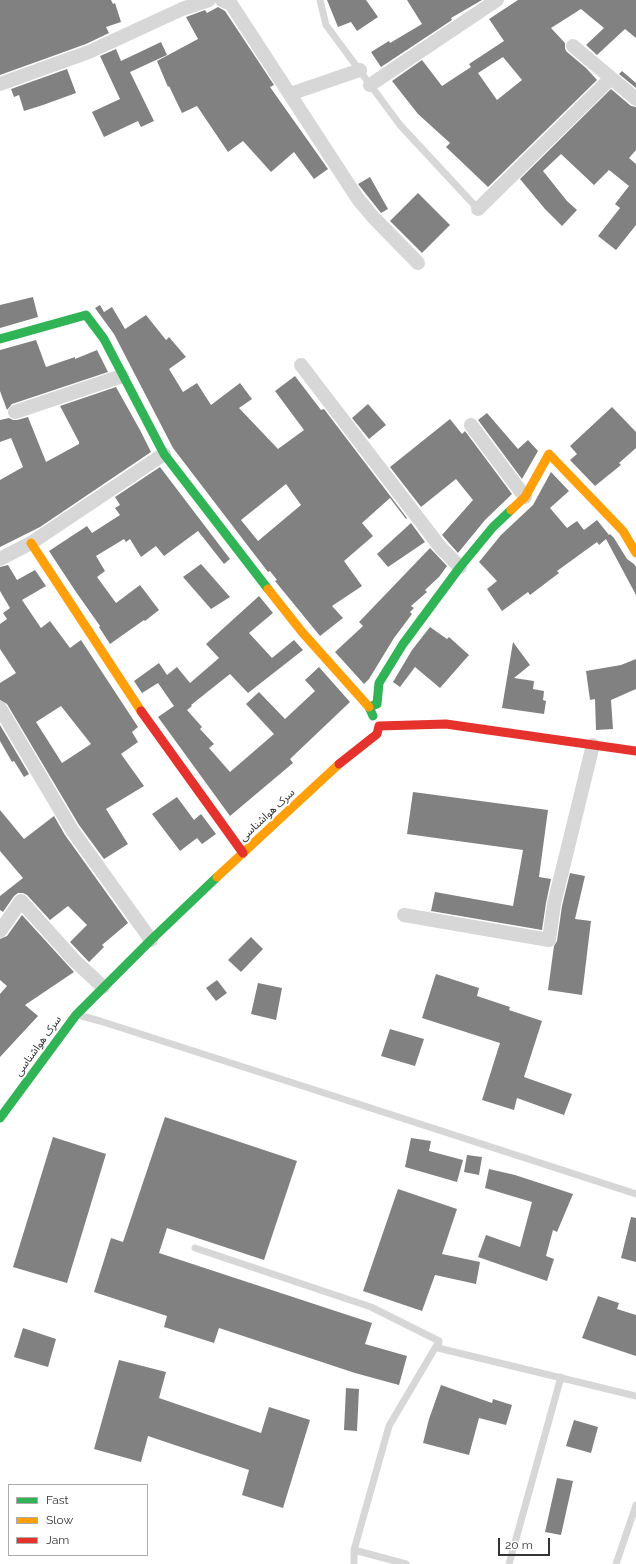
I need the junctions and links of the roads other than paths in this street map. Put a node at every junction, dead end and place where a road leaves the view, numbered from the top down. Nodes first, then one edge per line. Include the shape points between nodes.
1 (209, 0) edge
2 (222, 0) edge
3 (320, 0) edge
4 (497, 0) edge
5 (573, 46) dead end
6 (360, 70) junction
7 (611, 78) junction
8 (0, 84) edge
9 (370, 84) junction
10 (290, 94) junction
11 (636, 99) edge
12 (478, 209) joint
13 (418, 263) dead end
14 (0, 339) edge
15 (301, 365) dead end
16 (122, 376) junction
17 (15, 412) dead end
18 (471, 425) dead end
19 (164, 454) junction
20 (525, 497) junction
21 (31, 543) junction
22 (636, 553) edge
23 (0, 559) edge
24 (460, 567) junction
25 (369, 707) junction
26 (0, 708) edge
27 (379, 726) junction
28 (593, 745) junction
29 (636, 751) edge
30 (243, 853) junction
31 (404, 915) dead end
32 (0, 931) edge
33 (151, 940) junction
34 (103, 988) junction
35 (76, 1015) junction
36 (0, 1118) edge
37 (636, 1194) edge
38 (195, 1248) dead end
39 (439, 1341) junction
40 (561, 1377) junction
41 (636, 1396) edge
42 (636, 1505) edge
43 (354, 1550) junction
44 (354, 1564) edge
45 (406, 1564) edge
46 (509, 1564) edge
47 (616, 1564) edge

1 - 8 street via 182,9 89,52
2 - 10 street via 231,4
3 - 6 lane via 326,25
4 - 9 street
5 - 7 street
6 - 9 lane
6 - 10 street
7 - 11 street
7 - 12 street
9 - 12 lane via 400,125
10 - 13 street via 358,199
14 - 16 street via 86,315 104,339
15 - 24 street via 441,548
16 - 17 street
16 - 19 street
18 - 20 street
19 - 21 street
19 - 25 street via 302,632
20 - 22 street via 549,454 623,531
20 - 24 street via 493,527
21 - 23 street
21 - 30 street via 144,716
24 - 25 street via 403,644 379,683 377,704
25 - 27 street
26 - 33 street via 72,830
27 - 28 street via 446,724
27 - 30 street, سرک هواشناسی via 377,734 347,756
28 - 29 street
28 - 31 street via 554,904 549,940
30 - 33 street, سرک هواشناسی
32 - 34 street via 21,901
33 - 34 street, سرک هواشناسی
34 - 35 street, سرک هواشناسی
35 - 36 street, سرک هواشناسی
35 - 37 lane
38 - 39 lane via 371,1307
39 - 40 lane via 438,1348
39 - 43 lane via 389,1426
40 - 41 lane
40 - 46 lane
42 - 47 lane
43 - 44 lane
43 - 45 lane

